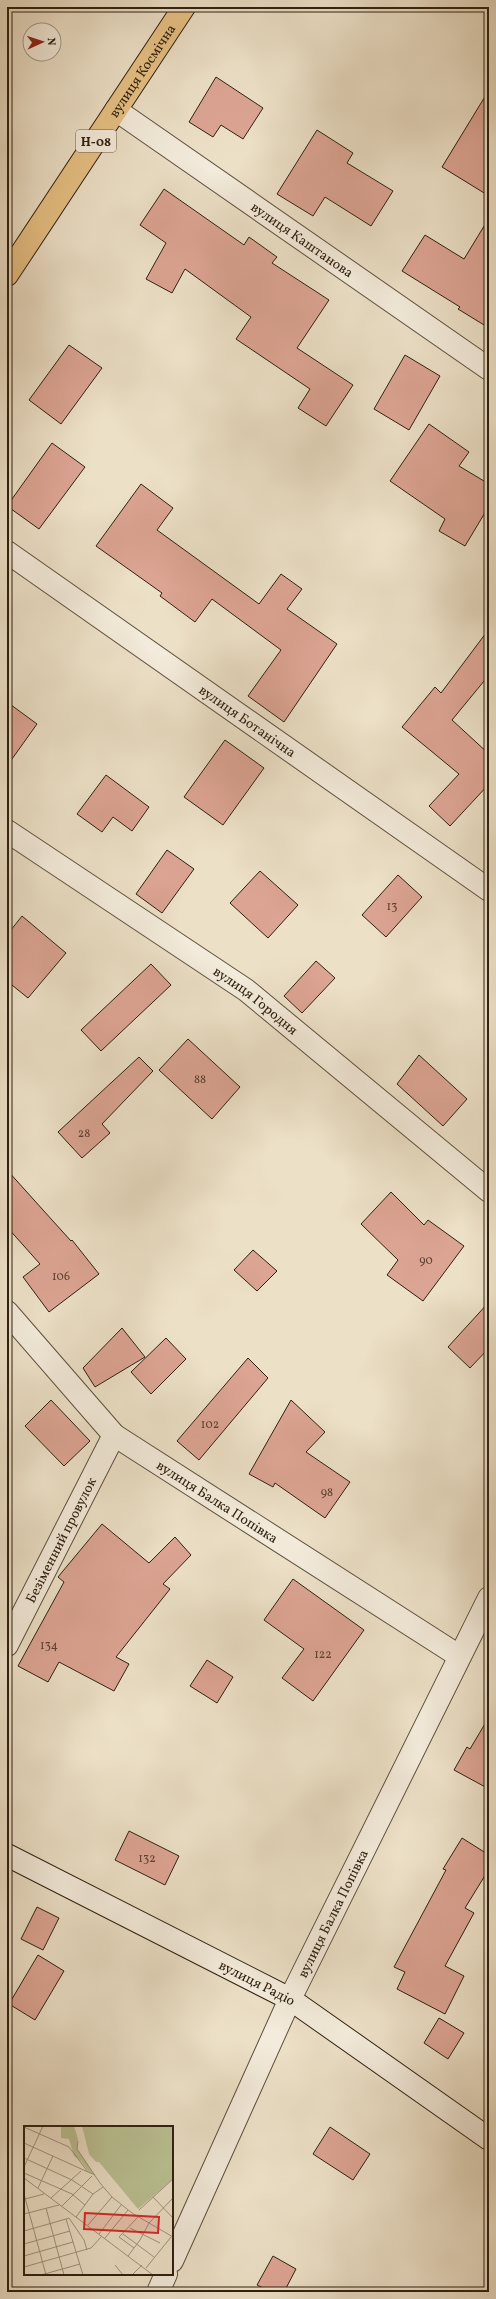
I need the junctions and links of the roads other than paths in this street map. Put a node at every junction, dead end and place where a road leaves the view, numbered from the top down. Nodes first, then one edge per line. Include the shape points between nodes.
1 (184, 7) edge
2 (116, 110) junction
3 (7, 275) edge
4 (489, 369) edge
5 (7, 552) edge
6 (7, 831) edge
7 (489, 890) edge
8 (489, 1192) edge
9 (7, 1312) edge
10 (114, 1435) junction
11 (489, 1598) edge
12 (7, 1645) edge
13 (459, 1656) junction
14 (7, 1855) edge
15 (290, 1999) junction
16 (489, 2139) edge
17 (173, 2259) edge
18 (166, 2275) edge
19 (158, 2292) edge

1 - 2 main road, вулиця Космічна / Н-08
2 - 3 main road, вулиця Космічна / Н-08
2 - 4 street, вулиця Каштанова
5 - 7 street, вулиця Ботанічна
6 - 8 street, вулиця Городня via 246,990
9 - 10 street, вулиця Балка Попівка
10 - 12 street, Безіменний провулок
10 - 13 street, вулиця Балка Попівка
11 - 13 street, вулиця Балка Попівка
13 - 15 street, вулиця Балка Попівка
14 - 15 street, вулиця Радіо
15 - 16 street, вулиця Радіо
15 - 17 street, вулиця Балка Попівка
18 - 19 street

